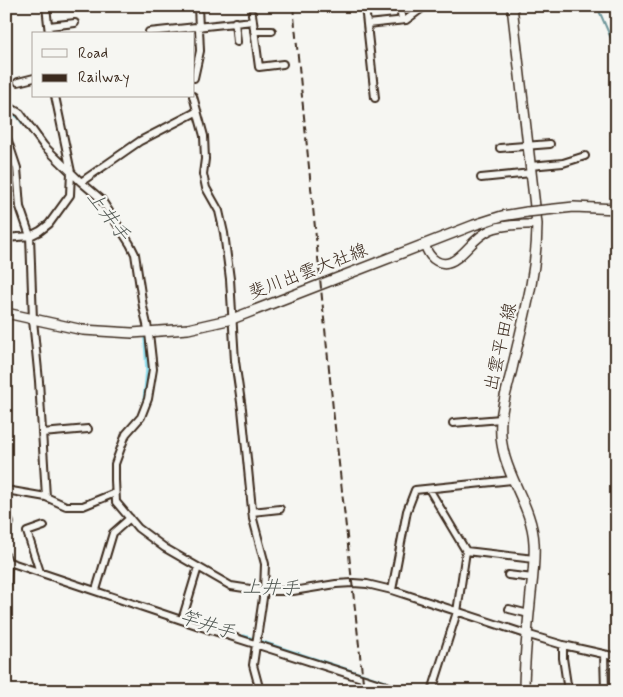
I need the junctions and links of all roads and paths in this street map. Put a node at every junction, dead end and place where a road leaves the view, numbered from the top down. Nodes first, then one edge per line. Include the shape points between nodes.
1 (46, 6) edge
2 (198, 6) edge
3 (365, 6) edge
4 (400, 6) edge
5 (425, 6) edge
6 (512, 6) edge
7 (402, 20) junction
8 (234, 22) junction
9 (75, 23) dead end
10 (367, 24) junction
11 (200, 25) junction
12 (49, 26) junction
13 (254, 31) junction
14 (272, 31) dead end
15 (49, 32) edge
16 (149, 32) dead end
17 (238, 42) dead end
18 (283, 64) dead end
19 (195, 74) edge
20 (32, 78) edge
21 (18, 82) dead end
22 (56, 98) edge
23 (193, 98) edge
24 (375, 98) dead end
25 (6, 105) edge
26 (196, 112) junction
27 (6, 136) edge
28 (550, 144) dead end
29 (528, 146) junction
30 (500, 148) dead end
31 (585, 156) dead end
32 (531, 170) junction
33 (71, 172) junction
34 (481, 178) dead end
35 (80, 182) junction
36 (617, 209) edge
37 (536, 224) junction
38 (30, 236) junction
39 (6, 238) edge
40 (425, 244) junction
41 (6, 313) edge
42 (232, 319) junction
43 (33, 320) junction
44 (149, 333) junction
45 (501, 419) junction
46 (453, 424) dead end
47 (88, 429) dead end
48 (42, 433) junction
49 (512, 480) junction
50 (429, 489) junction
51 (6, 490) edge
52 (115, 493) junction
53 (46, 497) junction
54 (280, 509) dead end
55 (252, 512) junction
56 (8, 517) dead end
57 (130, 518) junction
58 (6, 524) edge
59 (44, 526) dead end
60 (466, 551) junction
61 (7, 559) edge
62 (534, 559) junction
63 (198, 567) junction
64 (40, 572) junction
65 (508, 575) dead end
66 (532, 578) junction
67 (7, 581) edge
68 (96, 590) junction
69 (392, 590) junction
70 (264, 591) junction
71 (6, 607) edge
72 (509, 609) dead end
73 (457, 612) junction
74 (529, 614) junction
75 (182, 620) junction
76 (526, 634) junction
77 (256, 644) junction
78 (563, 645) junction
79 (604, 654) junction
80 (617, 657) edge
81 (260, 691) edge
82 (402, 691) edge
83 (432, 691) edge
84 (524, 691) edge
85 (568, 691) edge
86 (605, 691) edge

1 - 12 street
2 - 11 street
3 - 10 street
4 - 7 street
5 - 7 street
6 - 29 main road, 出雲平田線
7 - 10 street
8 - 11 street
8 - 13 street via 253,17
8 - 17 street
9 - 12 street
10 - 24 street
11 - 16 street
11 - 19 street via 200,51
12 - 15 street
13 - 14 street
13 - 18 street via 259,67
20 - 21 street
22 - 33 street
23 - 26 street
25 - 33 street via 20,113 44,146
26 - 35 street via 140,141
26 - 42 street via 204,136 206,188 219,211 224,234
27 - 38 street via 17,168 20,207
28 - 29 street
29 - 30 street
29 - 32 main road, 出雲平田線
31 - 32 street
32 - 34 street
32 - 37 main road, 出雲平田線
33 - 35 street
33 - 38 street via 70,195 49,224
35 - 44 street via 101,199 135,254
36 - 40 main road, 斐川出雲大社線, bridge via 574,207 502,216
37 - 40 street via 493,229 481,234 452,262 432,259
37 - 45 main road, 出雲平田線 via 537,246 531,291
38 - 39 street
38 - 43 street
40 - 42 main road, 斐川出雲大社線
41 - 43 main road, 斐川出雲大社線
42 - 44 main road, 斐川出雲大社線 via 188,329
42 - 55 street
43 - 44 main road, 斐川出雲大社線 via 83,330
43 - 48 street
44 - 52 street via 152,369 148,399 142,417 126,434 120,449 115,464
45 - 46 street
45 - 49 main road, 出雲平田線 via 500,439
47 - 48 street
48 - 53 street
49 - 50 street
49 - 62 main road, 出雲平田線 via 531,527
50 - 60 street
50 - 69 street via 415,490 407,511
51 - 53 street
52 - 53 street via 83,506 66,506
52 - 57 street via 116,502
54 - 55 street
55 - 70 street via 265,564
56 - 58 street via 10,523
57 - 63 street via 165,548
57 - 68 street via 113,533
59 - 64 street via 27,532
60 - 62 street
60 - 73 street
61 - 64 street
61 - 67 street
62 - 66 main road, 出雲平田線
63 - 70 street via 231,586
63 - 75 street
64 - 68 street
65 - 66 street
66 - 74 main road, 出雲平田線
67 - 71 street
68 - 75 street
69 - 70 street via 353,583 294,591
69 - 73 street
70 - 77 street
72 - 74 street
73 - 76 street
73 - 83 street
74 - 76 main road, 出雲平田線
75 - 77 street
76 - 78 street
76 - 84 main road, 出雲平田線
77 - 81 street via 253,665
77 - 82 street
78 - 79 street
78 - 85 street
79 - 80 street
79 - 86 street

